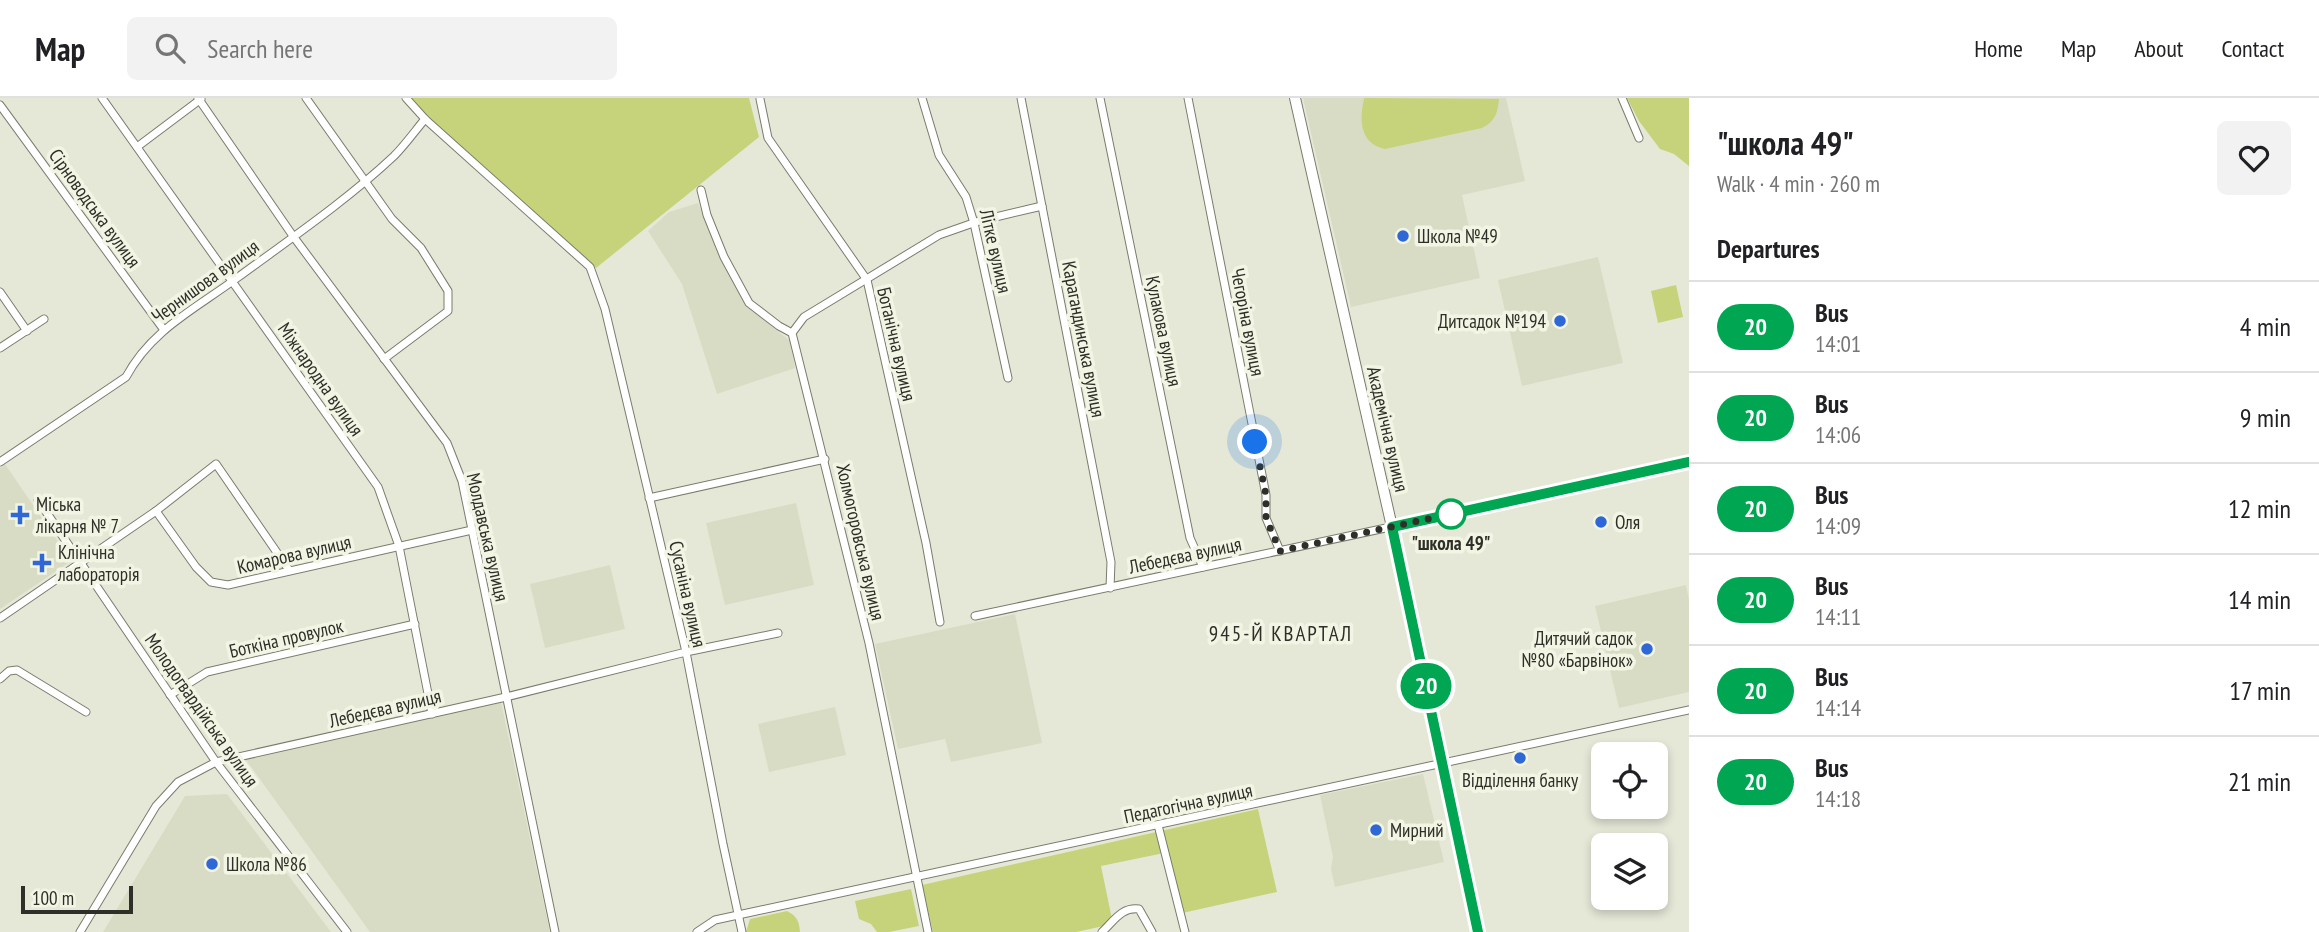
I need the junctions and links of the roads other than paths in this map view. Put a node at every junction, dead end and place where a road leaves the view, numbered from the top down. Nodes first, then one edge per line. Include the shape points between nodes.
1 (102, 98) edge
2 (306, 98) edge
3 (406, 98) edge
4 (922, 98) edge
5 (1021, 98) edge
6 (1100, 98) edge
7 (1188, 98) edge
8 (1295, 98) edge
9 (1622, 98) edge
10 (200, 99) edge
11 (760, 99) edge
12 (0, 105) edge
13 (425, 119) junction
14 (1639, 138) dead end
15 (136, 147) junction
16 (364, 182) junction
17 (701, 190) dead end
18 (1042, 206) junction
19 (974, 223) junction
20 (293, 236) junction
21 (867, 280) junction
22 (233, 281) junction
23 (0, 292) edge
24 (44, 319) dead end
25 (164, 330) junction
26 (27, 331) junction
27 (792, 333) junction
28 (0, 348) edge
29 (384, 359) junction
30 (1008, 378) dead end
31 (825, 459) junction
32 (0, 462) edge
33 (1689, 463) edge
34 (649, 498) junction
35 (38, 500) dead end
36 (156, 511) junction
37 (1392, 527) junction
38 (472, 530) junction
39 (399, 546) junction
40 (1280, 551) junction
41 (80, 562) junction
42 (1203, 568) junction
43 (289, 570) junction
44 (1110, 588) junction
45 (975, 616) dead end
46 (0, 618) edge
47 (940, 622) dead end
48 (415, 624) junction
49 (778, 633) dead end
50 (686, 652) junction
51 (0, 679) edge
52 (170, 695) junction
53 (506, 697) junction
54 (1689, 710) edge
55 (86, 712) dead end
56 (432, 714) junction
57 (215, 762) junction
58 (1443, 763) junction
59 (1158, 825) junction
60 (916, 877) junction
61 (738, 915) junction
62 (80, 932) edge
63 (347, 932) edge
64 (555, 932) edge
65 (697, 932) edge
66 (742, 932) edge
67 (928, 932) edge
68 (1102, 932) edge
69 (1152, 932) edge
70 (1185, 932) edge
71 (1478, 932) edge

1 - 15 street, Міжнародна вулиця
2 - 16 street
3 - 13 street
4 - 19 street, Літке вулиця via 939,155 966,197
5 - 18 street, Карагандинська вулиця
6 - 42 street, Кулакова вулиця via 1190,538
7 - 40 street, Чегоріна вулиця via 1266,495 1266,518
8 - 37 main road, Академічна вулиця
9 - 14 street
10 - 15 street
10 - 20 street, Молдавська вулиця
11 - 21 street, Ботанічна вулиця via 768,138
12 - 25 street, Сірноводська вулиця
13 - 16 street, Чернишова вулиця
13 - 34 street, Сусаніна вулиця via 590,267 605,309
15 - 22 street, Міжнародна вулиця
16 - 20 street, Чернишова вулиця
16 - 29 street via 391,219 421,248 448,291 448,312
17 - 27 street via 724,257 750,303
18 - 19 street
18 - 44 street, Карагандинська вулиця via 1111,562
19 - 21 street via 939,235
19 - 30 street, Літке вулиця
20 - 22 street, Чернишова вулиця
20 - 29 street, Молдавська вулиця
21 - 27 street via 804,317
21 - 47 street, Ботанічна вулиця
22 - 25 street, Чернишова вулиця
22 - 39 street, Міжнародна вулиця via 378,487
23 - 26 street
24 - 26 street
25 - 32 street, Чернишова вулиця via 137,356 126,377
26 - 28 street
27 - 31 street, Холмогоровська вулиця
29 - 38 street, Молдавська вулиця via 447,443 462,481
31 - 34 street
31 - 60 street, Холмогоровська вулиця via 869,643
33 - 37 street, Лебедєва вулиця
34 - 50 street, Сусаніна вулиця
35 - 41 street, Молодогвардійська вулиця
36 - 41 street
36 - 43 street, Комарова вулиця via 211,582 228,585
36 - 43 street via 216,464
37 - 40 street, Лебедєва вулиця
37 - 58 main road, Академічна вулиця
38 - 39 street, Комарова вулиця
38 - 53 street, Молдавська вулиця
39 - 43 street, Комарова вулиця
39 - 48 street, Міжнародна вулиця
40 - 42 street, Лебедєва вулиця
41 - 46 street
41 - 52 street, Молодогвардійська вулиця
42 - 44 street, Лебедєва вулиця
44 - 45 street, Лебедєва вулиця
48 - 52 street, Боткіна провулок via 207,672
48 - 56 street, Міжнародна вулиця
49 - 50 street, Лебедєва вулиця
50 - 53 street, Лебедєва вулиця
50 - 61 street, Сусаніна вулиця
51 - 55 street via 17,670
52 - 57 street, Молодогвардійська вулиця
53 - 56 street, Лебедєва вулиця
53 - 64 street, Молдавська вулиця
54 - 58 street, Педагогічна вулиця
56 - 57 street, Лебедєва вулиця
57 - 62 street, Лебедєва вулиця via 178,782 156,806
57 - 63 street, Молодогвардійська вулиця
58 - 59 street, Педагогічна вулиця
58 - 71 main road, Академічна вулиця
59 - 60 street, Педагогічна вулиця
59 - 70 street
60 - 61 street, Педагогічна вулиця
60 - 67 street, Холмогоровська вулиця
61 - 65 street, Педагогічна вулиця via 715,920
61 - 66 street, Сусаніна вулиця
68 - 69 street via 1129,908 1139,909

